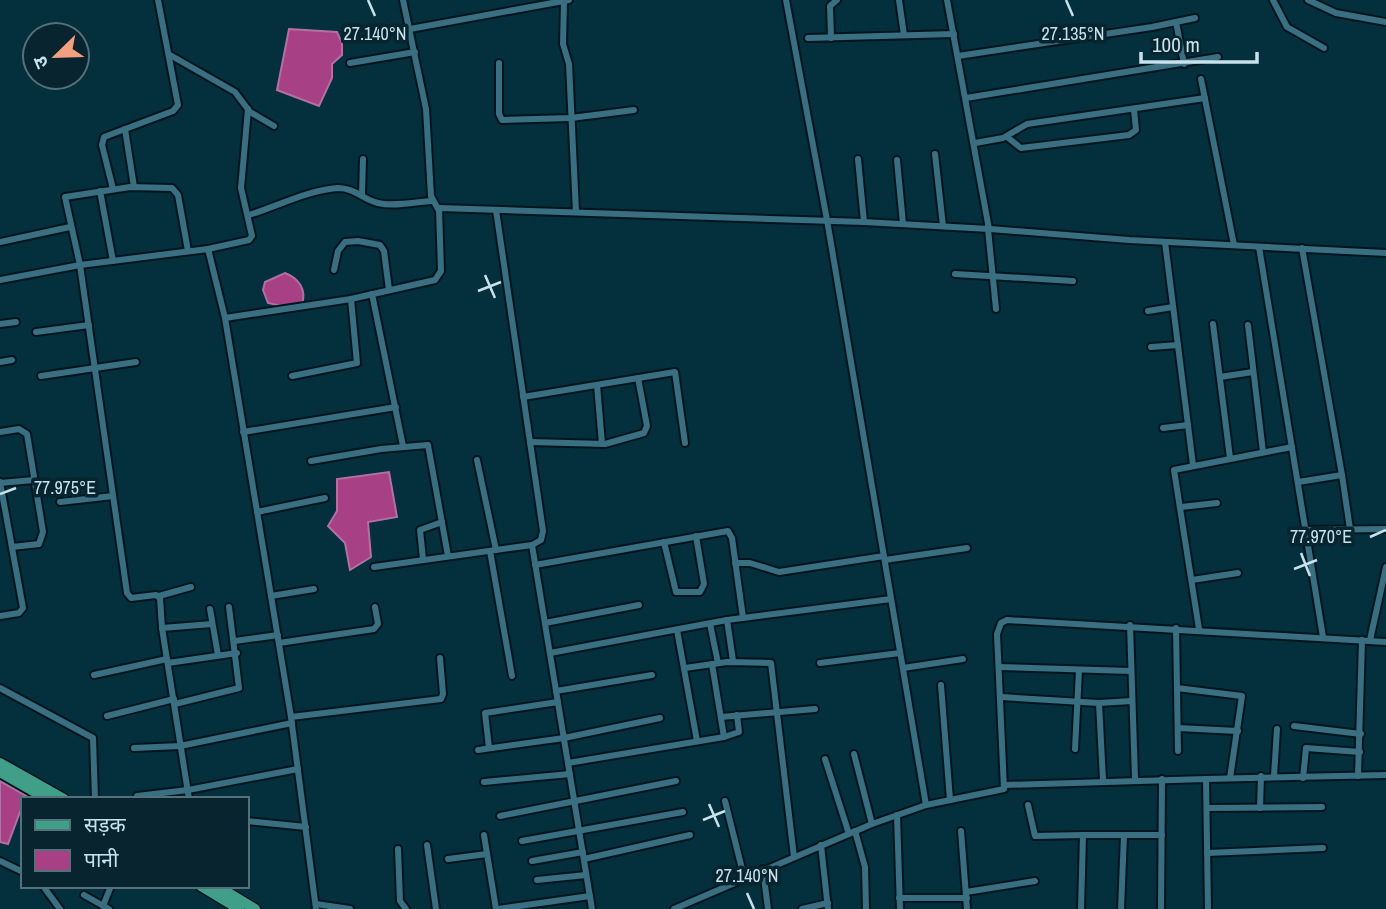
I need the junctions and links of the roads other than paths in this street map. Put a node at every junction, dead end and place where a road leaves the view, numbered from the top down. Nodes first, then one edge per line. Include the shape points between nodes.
1 (158, 0) edge
2 (403, 0) edge
3 (566, 0) edge
4 (786, 0) edge
5 (837, 0) edge
6 (899, 0) edge
7 (947, 0) edge
8 (1273, 0) edge
9 (1308, 0) edge
10 (1195, 18) dead end
11 (1176, 22) junction
12 (1386, 22) edge
13 (410, 29) junction
14 (954, 34) junction
15 (904, 35) junction
16 (808, 38) dead end
17 (831, 38) junction
18 (1324, 48) dead end
19 (415, 52) junction
20 (170, 55) junction
21 (958, 56) junction
22 (1218, 57) dead end
23 (350, 63) dead end
24 (499, 63) dead end
25 (1184, 64) junction
26 (1201, 79) dead end
27 (966, 98) junction
28 (1205, 98) junction
29 (248, 109) junction
30 (634, 110) dead end
31 (1134, 110) junction
32 (571, 118) junction
33 (274, 126) dead end
34 (125, 129) junction
35 (1007, 137) junction
36 (975, 143) junction
37 (934, 154) dead end
38 (363, 159) dead end
39 (858, 159) dead end
40 (897, 160) dead end
41 (134, 187) junction
42 (113, 189) junction
43 (100, 191) junction
44 (362, 194) junction
45 (432, 201) junction
46 (438, 209) junction
47 (496, 210) junction
48 (576, 212) junction
49 (249, 215) junction
50 (827, 220) junction
51 (864, 222) junction
52 (903, 224) junction
53 (943, 226) junction
54 (70, 227) junction
55 (989, 229) junction
56 (0, 242) edge
57 (1165, 242) junction
58 (1234, 245) junction
59 (1259, 247) junction
60 (1302, 248) junction
61 (208, 249) junction
62 (188, 251) junction
63 (1386, 253) edge
64 (113, 261) junction
65 (79, 265) junction
66 (334, 270) dead end
67 (955, 274) dead end
68 (993, 277) junction
69 (0, 280) edge
70 (1073, 281) dead end
71 (389, 290) junction
72 (372, 294) junction
73 (351, 299) junction
74 (1173, 307) junction
75 (996, 309) dead end
76 (1148, 311) dead end
77 (225, 318) junction
78 (16, 322) dead end
79 (0, 324) edge
80 (1213, 324) dead end
81 (89, 325) junction
82 (1248, 325) dead end
83 (36, 332) dead end
84 (1178, 345) junction
85 (1151, 347) dead end
86 (12, 360) dead end
87 (0, 362) edge
88 (136, 362) dead end
89 (95, 367) junction
90 (1253, 372) junction
91 (41, 376) dead end
92 (292, 376) dead end
93 (1220, 377) junction
94 (638, 378) junction
95 (597, 384) junction
96 (523, 397) junction
97 (396, 407) junction
98 (1188, 425) junction
99 (1163, 428) dead end
100 (0, 432) edge
101 (243, 432) junction
102 (530, 442) junction
103 (685, 443) dead end
104 (602, 444) junction
105 (403, 446) junction
106 (1292, 447) junction
107 (1263, 452) junction
108 (1230, 458) junction
109 (477, 460) dead end
110 (312, 461) dead end
111 (1193, 465) junction
112 (1342, 475) junction
113 (34, 480) junction
114 (1298, 482) junction
115 (0, 483) edge
116 (113, 496) junction
117 (325, 498) dead end
118 (60, 502) dead end
119 (1217, 503) dead end
120 (1181, 507) junction
121 (257, 512) junction
122 (442, 522) junction
123 (1350, 529) junction
124 (1386, 529) edge
125 (1305, 530) junction
126 (696, 536) junction
127 (664, 542) junction
128 (532, 545) junction
129 (12, 547) junction
130 (967, 548) dead end
131 (493, 550) junction
132 (448, 556) junction
133 (884, 558) junction
134 (424, 559) junction
135 (735, 563) junction
136 (535, 565) junction
137 (374, 567) dead end
138 (1386, 567) edge
139 (1238, 573) dead end
140 (1192, 580) junction
141 (191, 587) dead end
142 (314, 589) dead end
143 (159, 596) junction
144 (271, 596) junction
145 (891, 599) junction
146 (639, 605) dead end
147 (229, 607) dead end
148 (375, 607) dead end
149 (210, 609) dead end
150 (0, 616) edge
151 (743, 618) junction
152 (727, 620) junction
153 (545, 623) junction
154 (212, 624) junction
155 (710, 624) junction
156 (1130, 625) junction
157 (162, 628) junction
158 (1176, 628) junction
159 (1199, 629) junction
160 (677, 630) junction
161 (278, 635) junction
162 (1323, 637) junction
163 (1366, 640) junction
164 (235, 641) junction
165 (1386, 642) edge
166 (279, 643) junction
167 (237, 653) junction
168 (550, 653) junction
169 (900, 653) junction
170 (218, 655) junction
171 (440, 658) dead end
172 (963, 659) dead end
173 (168, 661) junction
174 (733, 661) junction
175 (715, 663) junction
176 (820, 663) dead end
177 (999, 667) junction
178 (685, 668) junction
179 (903, 668) junction
180 (1079, 670) junction
181 (1131, 671) junction
182 (94, 675) dead end
183 (652, 675) dead end
184 (512, 676) dead end
185 (941, 685) dead end
186 (0, 688) edge
187 (1177, 688) junction
188 (556, 691) junction
189 (1000, 697) junction
190 (1077, 701) junction
191 (1132, 701) junction
192 (174, 702) junction
193 (558, 702) junction
194 (1099, 702) junction
195 (815, 709) dead end
196 (777, 710) junction
197 (737, 715) junction
198 (107, 716) dead end
199 (721, 717) junction
200 (660, 719) dead end
201 (291, 720) junction
202 (1294, 726) dead end
203 (1178, 728) junction
204 (1277, 729) dead end
205 (1238, 731) junction
206 (1361, 734) junction
207 (724, 737) junction
208 (564, 738) junction
209 (697, 741) junction
210 (180, 746) junction
211 (134, 748) dead end
212 (489, 748) junction
213 (1075, 749) dead end
214 (478, 750) dead end
215 (1178, 751) dead end
216 (1360, 752) junction
217 (854, 754) dead end
218 (825, 759) dead end
219 (0, 763) edge
220 (568, 764) junction
221 (298, 769) junction
222 (0, 772) edge
223 (570, 774) junction
224 (1386, 775) edge
225 (1261, 776) junction
226 (1274, 776) junction
227 (1359, 776) junction
228 (1230, 778) junction
229 (1303, 778) junction
230 (1135, 779) junction
231 (1162, 779) junction
232 (1206, 779) junction
233 (676, 780) dead end
234 (1103, 780) junction
235 (484, 782) dead end
236 (1006, 785) junction
237 (188, 790) junction
238 (137, 796) dead end
239 (44, 797) edge
240 (60, 797) edge
241 (95, 797) edge
242 (189, 797) edge
243 (950, 800) junction
244 (725, 801) dead end
245 (574, 802) junction
246 (1028, 804) dead end
247 (926, 805) junction
248 (1322, 807) dead end
249 (1207, 808) junction
250 (1260, 808) junction
251 (683, 812) dead end
252 (897, 815) junction
253 (500, 816) dead end
254 (248, 821) edge
255 (873, 824) junction
256 (306, 827) junction
257 (961, 831) dead end
258 (852, 832) junction
259 (579, 833) junction
260 (484, 835) dead end
261 (690, 835) dead end
262 (1083, 835) junction
263 (1124, 835) junction
264 (1162, 835) junction
265 (522, 841) dead end
266 (427, 845) dead end
267 (821, 845) junction
268 (1323, 848) dead end
269 (398, 849) dead end
270 (1207, 853) junction
271 (487, 854) junction
272 (583, 855) junction
273 (794, 857) junction
274 (448, 859) dead end
275 (532, 860) dead end
276 (0, 861) edge
277 (763, 869) junction
278 (21, 871) edge
279 (586, 875) junction
280 (744, 877) junction
281 (537, 880) dead end
282 (1035, 881) dead end
283 (44, 888) edge
284 (111, 888) edge
285 (218, 890) edge
286 (84, 895) dead end
287 (967, 895) junction
288 (590, 896) junction
289 (900, 898) junction
290 (828, 906) edge
291 (316, 907) edge
292 (106, 908) edge
293 (60, 909) edge
294 (239, 909) edge
295 (256, 909) edge
296 (350, 909) edge
297 (406, 909) edge
298 (436, 909) edge
299 (497, 909) edge
300 (592, 909) edge
301 (674, 909) edge
302 (768, 909) edge
303 (802, 909) edge
304 (866, 909) edge
305 (900, 909) edge
306 (967, 909) edge
307 (1082, 909) edge
308 (1121, 909) edge
309 (1161, 909) edge
310 (1208, 909) edge

1 - 20 street
2 - 13 street
3 - 13 street
3 - 32 street via 563,44 569,64
4 - 50 street
5 - 17 street via 830,6
6 - 15 street
7 - 14 street
8 - 18 street via 1287,27
9 - 12 street via 1336,13
10 - 11 street
11 - 21 street
11 - 25 street
13 - 19 street
14 - 15 street
14 - 21 street
15 - 17 street
16 - 17 street
19 - 23 street
19 - 45 street via 426,109
20 - 29 street via 235,92
20 - 34 street via 176,109
21 - 27 street
22 - 25 street
24 - 32 street via 502,120
25 - 27 street
26 - 28 street
27 - 36 street
28 - 31 street
28 - 58 street
29 - 33 street
29 - 49 street via 240,188
30 - 32 street
31 - 35 street via 1022,125
31 - 35 street via 1136,130 1129,135 1021,148
32 - 48 street
34 - 41 street
34 - 42 street via 102,140
35 - 36 street
36 - 55 street
37 - 53 street
38 - 44 street
39 - 51 street
40 - 52 street
41 - 42 street
41 - 62 street via 175,189
42 - 43 street
43 - 54 street via 65,197
43 - 64 street
44 - 45 street via 387,204
44 - 49 street via 338,188 316,192
45 - 46 street
46 - 47 street
46 - 71 street via 438,278
47 - 48 street
47 - 96 street
48 - 50 street
49 - 61 street via 253,231 249,240
50 - 51 street
50 - 133 street
51 - 52 street
52 - 53 street
53 - 55 street
54 - 56 street
54 - 65 street
55 - 57 street
55 - 68 street
57 - 58 street
57 - 74 street
58 - 59 street
59 - 60 street
59 - 106 street
60 - 63 street
60 - 112 street
61 - 62 street
61 - 77 street
62 - 64 street
64 - 65 street
65 - 69 street
65 - 81 street
66 - 71 street via 345,242 380,245
67 - 68 street
68 - 70 street
68 - 75 street
71 - 72 street
72 - 73 street
72 - 97 street
73 - 77 street
73 - 92 street via 357,363
74 - 76 street
74 - 84 street
77 - 101 street
78 - 79 street
80 - 93 street
81 - 83 street
81 - 89 street
82 - 90 street
84 - 85 street
84 - 98 street
86 - 87 street
88 - 89 street
89 - 91 street
89 - 116 street
90 - 93 street
90 - 107 street
93 - 108 street
94 - 95 street
94 - 103 street via 676,374
94 - 104 street via 646,432
95 - 96 street
95 - 104 street
96 - 102 street
97 - 101 street
97 - 105 street
98 - 99 street
98 - 111 street
100 - 113 street via 19,429 27,434
101 - 121 street
102 - 104 street
102 - 128 street via 543,531 541,540
105 - 110 street
105 - 122 street via 425,443 431,448
106 - 107 street
106 - 114 street
107 - 108 street
108 - 111 street
109 - 131 street
111 - 120 street via 1174,470
112 - 114 street
112 - 123 street
113 - 115 street
113 - 129 street via 42,541 32,547
114 - 125 street
115 - 129 street
116 - 118 street
116 - 143 street via 128,597
117 - 121 street
119 - 120 street
120 - 140 street
121 - 144 street
122 - 132 street
122 - 134 street via 420,530
123 - 124 street
123 - 125 street
125 - 162 street
126 - 127 street
126 - 127 street via 704,584 700,592 676,592
126 - 135 street via 728,531
127 - 136 street
128 - 131 street
128 - 136 street
129 - 150 street via 23,608
130 - 133 street
131 - 132 street
131 - 184 street
132 - 134 street
133 - 135 street via 779,572 750,562
133 - 145 street
134 - 137 street
135 - 151 street
136 - 153 street
138 - 163 street
139 - 140 street
140 - 159 street
141 - 143 street
142 - 144 street
143 - 157 street
144 - 161 street
145 - 151 street
145 - 169 street
146 - 153 street
147 - 164 street
148 - 166 street via 378,624 374,629
149 - 154 street
151 - 152 street
152 - 155 street
152 - 174 street
153 - 168 street
154 - 157 street
154 - 170 street
155 - 160 street
155 - 175 street
156 - 158 street
156 - 177 street via 1007,620 997,634
156 - 181 street
157 - 173 street
158 - 159 street
158 - 187 street
159 - 162 street
160 - 168 street
160 - 178 street
161 - 164 street
161 - 166 street
162 - 163 street
163 - 165 street
163 - 206 street
164 - 167 street
166 - 201 street
167 - 170 street
167 - 192 street via 239,688
168 - 188 street
169 - 176 street
169 - 179 street
170 - 173 street
171 - 201 street via 440,699
172 - 179 street
173 - 182 street
173 - 192 street
174 - 175 street
174 - 196 street via 771,663
175 - 178 street
175 - 199 street
177 - 180 street
177 - 189 street
178 - 209 street
179 - 247 street
180 - 181 street
180 - 190 street
181 - 191 street
183 - 188 street
185 - 243 street
186 - 241 street via 93,738
187 - 203 street
187 - 205 street via 1239,694 1243,699
188 - 193 street
189 - 190 street
189 - 236 street
190 - 194 street
190 - 213 street
191 - 194 street
191 - 230 street
192 - 198 street
192 - 210 street
193 - 208 street
193 - 212 street via 485,713
194 - 234 street
195 - 196 street
196 - 197 street
196 - 273 street
197 - 199 street
197 - 207 street via 739,732
199 - 207 street
200 - 208 street
201 - 210 street
201 - 221 street
202 - 206 street
203 - 205 street
203 - 215 street
204 - 226 street
205 - 228 street
206 - 216 street
207 - 209 street
208 - 212 street
208 - 220 street
209 - 220 street
210 - 211 street
210 - 237 street
212 - 214 street
216 - 227 street
216 - 229 street via 1306,748
217 - 255 street
218 - 258 street
219 - 240 main road
220 - 223 street
221 - 237 street
221 - 256 street
222 - 239 main road
223 - 235 street
223 - 245 street
224 - 227 street
225 - 226 street
225 - 228 street
225 - 250 street
226 - 229 street
227 - 229 street
228 - 232 street
230 - 231 street
230 - 234 street
231 - 232 street
231 - 264 street
232 - 249 street
233 - 245 street
234 - 236 street
236 - 243 street via 999,792
237 - 238 street
237 - 242 street
243 - 247 street
244 - 280 street
245 - 253 street
245 - 259 street
246 - 262 street via 1035,836
247 - 252 street
248 - 250 street
249 - 250 street
249 - 270 street
251 - 259 street
252 - 255 street
252 - 289 street
254 - 256 street
255 - 258 street
256 - 291 street
257 - 287 street
258 - 267 street
258 - 304 street via 864,867
259 - 265 street
259 - 272 street
260 - 271 street
261 - 272 street
262 - 263 street
262 - 307 street
263 - 264 street
263 - 308 street
264 - 309 street
266 - 298 street
267 - 273 street
267 - 290 street
268 - 270 street
269 - 297 street via 400,901
270 - 310 street
271 - 274 street
271 - 299 street
272 - 275 street
272 - 279 street
273 - 277 street
276 - 278 street
277 - 280 street
277 - 302 street
279 - 281 street
279 - 288 street
280 - 301 street
282 - 287 street
283 - 293 street
284 - 292 street
285 - 294 main road
285 - 295 main road
286 - 292 street
287 - 289 street
287 - 306 street
288 - 299 street
288 - 300 street
289 - 305 street
290 - 303 street
291 - 296 street

